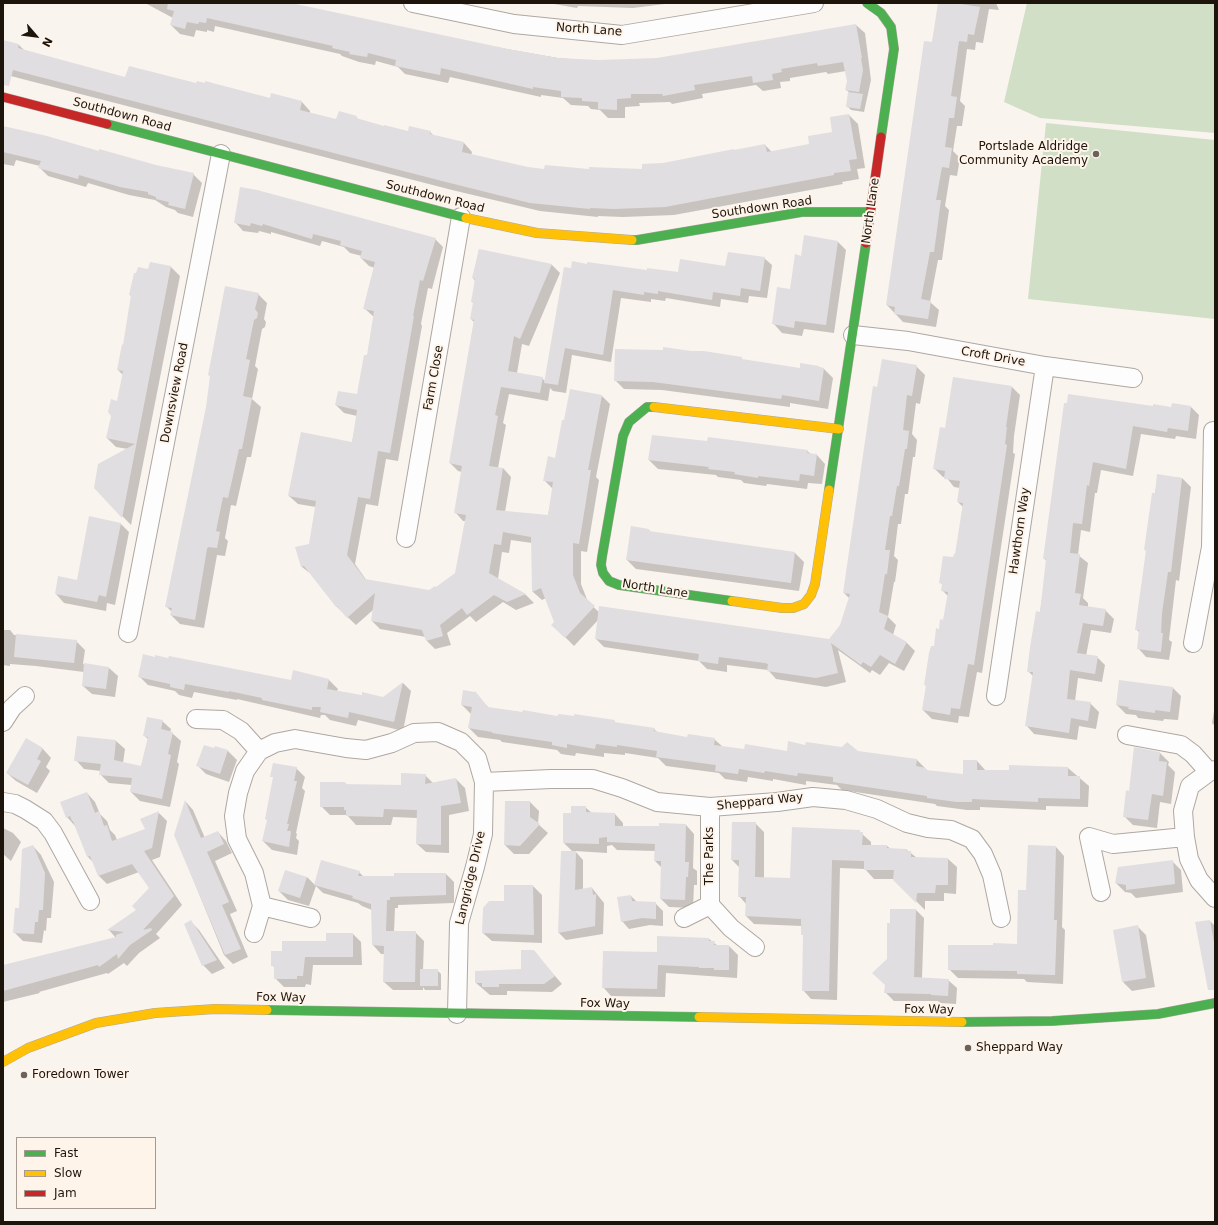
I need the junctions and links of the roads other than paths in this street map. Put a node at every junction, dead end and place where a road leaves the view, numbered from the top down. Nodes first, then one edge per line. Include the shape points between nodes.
1 (413, 3) edge
2 (814, 3) edge
3 (867, 3) edge
4 (3, 97) edge
5 (222, 154) junction
6 (871, 212) junction
7 (461, 217) junction
8 (853, 336) junction
9 (1045, 366) junction
10 (1133, 378) dead end
11 (839, 429) junction
12 (1213, 431) dead end
13 (406, 538) dead end
14 (1213, 548) edge
15 (128, 632) dead end
16 (1193, 643) dead end
17 (25, 696) dead end
18 (996, 696) dead end
19 (196, 719) dead end
20 (3, 722) edge
21 (1128, 735) dead end
22 (259, 752) junction
23 (1212, 771) edge
24 (484, 782) junction
25 (3, 802) edge
26 (710, 807) junction
27 (1185, 837) junction
28 (1101, 892) dead end
29 (1215, 898) edge
30 (90, 901) dead end
31 (710, 905) junction
32 (262, 906) junction
33 (311, 918) dead end
34 (684, 918) dead end
35 (1001, 918) dead end
36 (254, 933) dead end
37 (755, 947) dead end
38 (1215, 1004) edge
39 (457, 1014) junction
40 (3, 1062) edge

1 - 2 street, North Lane via 514,24 622,34
3 - 6 street, North Lane via 881,13 892,27 894,49
4 - 5 street, Southdown Road
5 - 7 street, Southdown Road
5 - 15 street, Downsview Road
6 - 7 street, Southdown Road via 802,212 637,240 538,233
6 - 8 street, North Lane
7 - 13 street, Farm Close
8 - 9 street, Croft Drive via 908,342
8 - 11 street, North Lane
9 - 10 street, Croft Drive
9 - 18 street, Hawthorn Way
11 - 11 street, North Lane via 815,584 804,604 794,608 782,608 618,584 609,581 603,573 602,557 623,436 629,422 647,407
12 - 14 street
14 - 16 street
17 - 20 street via 12,708
19 - 22 street via 223,720 240,731
21 - 23 street via 1181,745
22 - 24 street, Langridge Drive via 275,743 295,739 366,750 392,743 414,733 438,732 461,742 477,758
22 - 32 street, Langridge Drive via 245,771 234,816 237,839 254,873
23 - 27 street via 1190,786 1183,811
24 - 26 street, Sheppard Way via 593,779 657,802
24 - 39 street, Langridge Drive via 483,834 458,923
25 - 30 street via 15,804 44,821 53,832
26 - 31 street, The Parks
26 - 35 street, Sheppard Way via 813,797 846,800 877,809 907,823 951,830 972,839 983,854 992,875
27 - 28 street via 1113,844 1089,837
27 - 29 street via 1189,859 1199,880
31 - 34 street
31 - 37 street via 731,928
32 - 33 street
32 - 36 street
38 - 39 street, Fox Way via 1158,1014 1052,1022
39 - 40 street, Fox Way via 215,1009 155,1012 96,1022 28,1048

